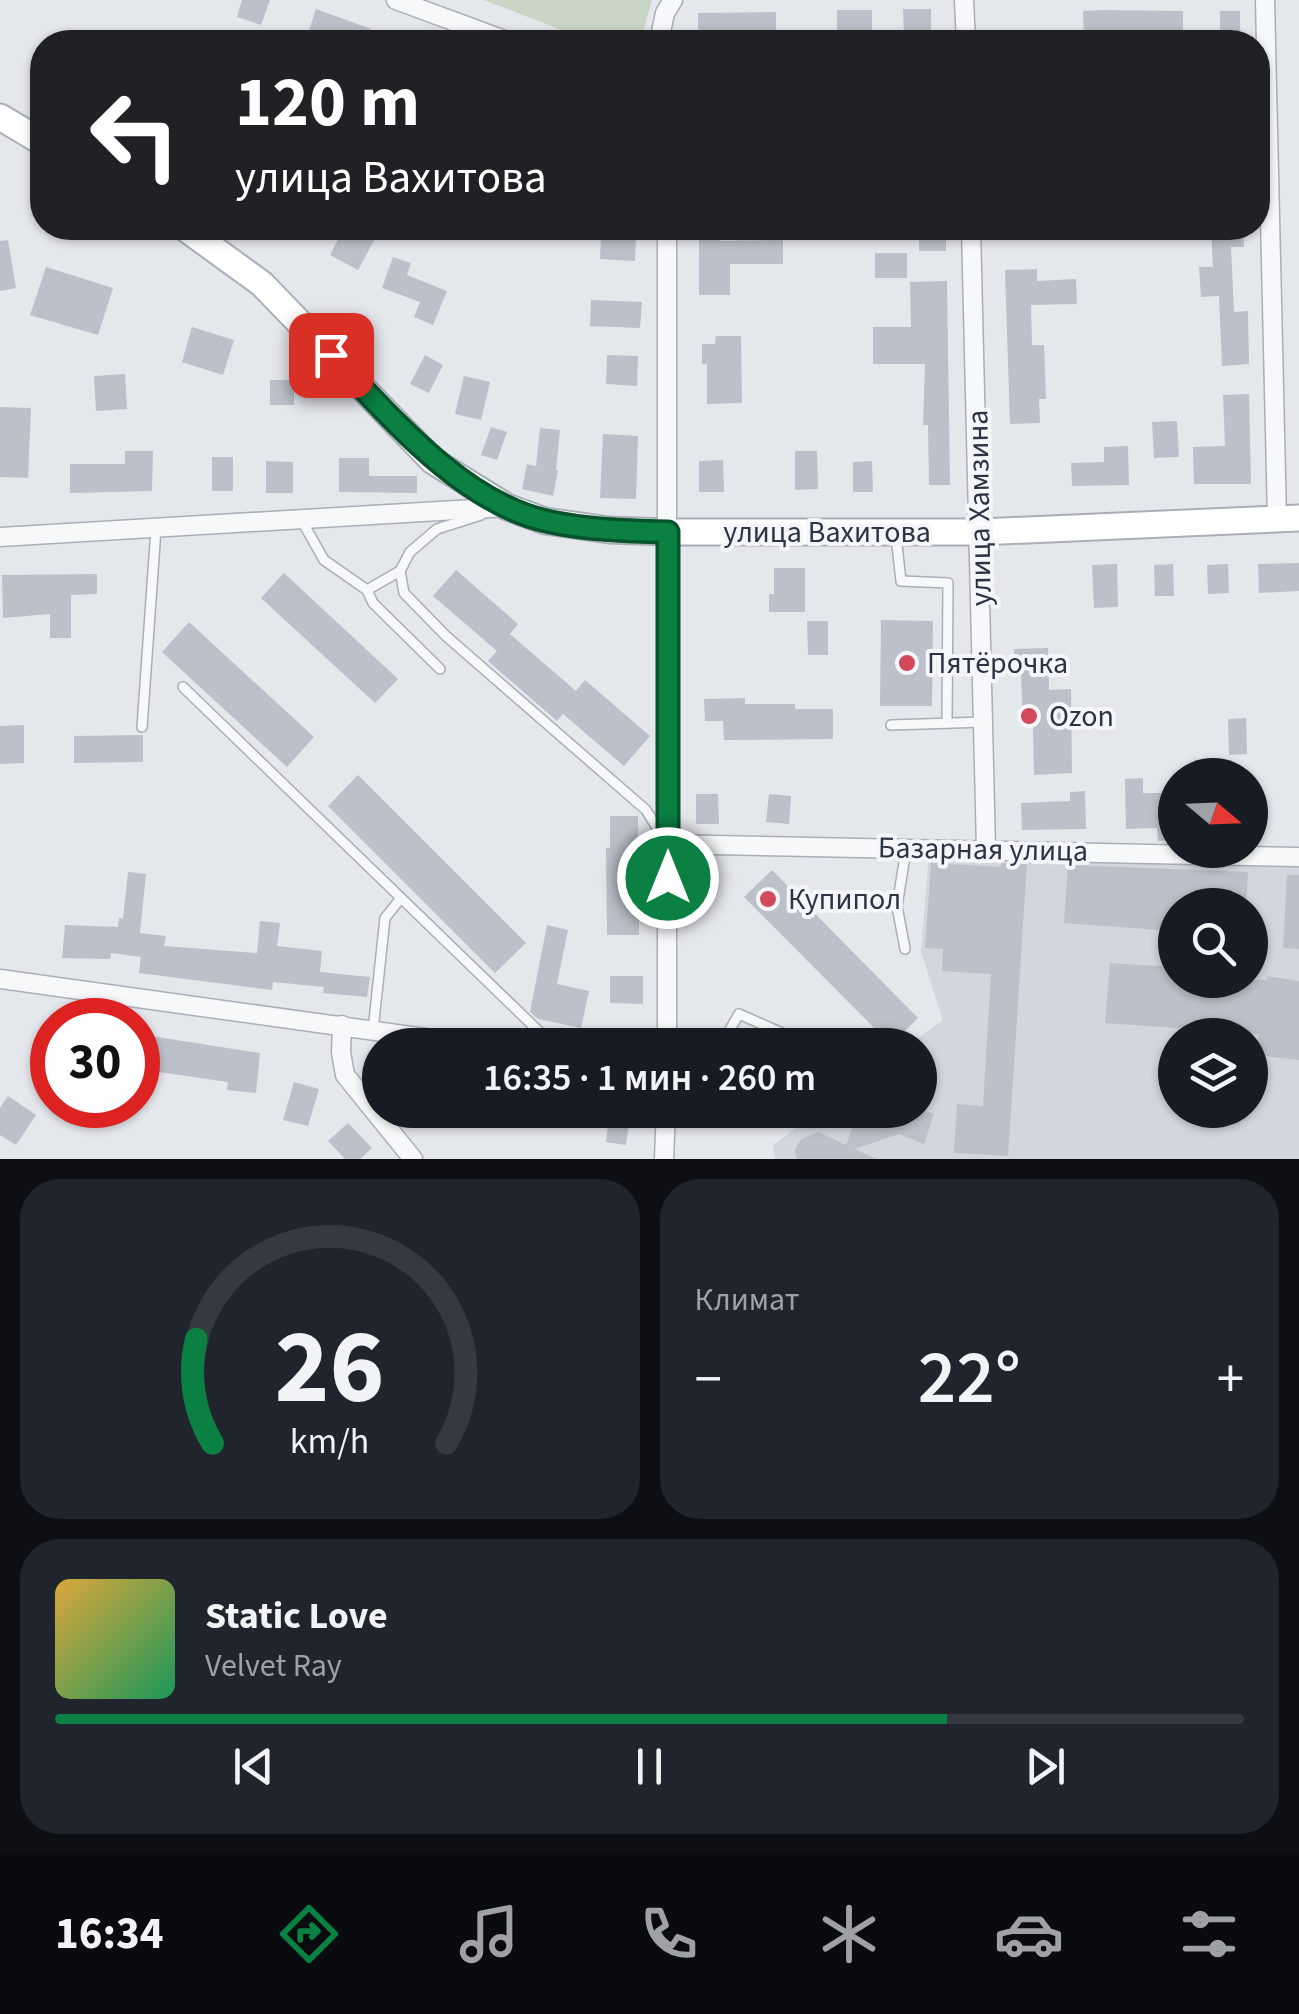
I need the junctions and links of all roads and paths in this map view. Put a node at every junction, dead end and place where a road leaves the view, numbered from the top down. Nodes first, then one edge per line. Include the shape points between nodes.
1 (396, 0) edge
2 (673, 0) edge
3 (964, 0) edge
4 (1265, 0) edge
5 (477, 30) edge
6 (661, 30) edge
7 (965, 30) edge
8 (1266, 30) edge
9 (1270, 113) edge
10 (0, 117) edge
11 (30, 135) edge
12 (202, 240) edge
13 (667, 240) edge
14 (971, 240) edge
15 (507, 506) junction
16 (1288, 518) edge
17 (301, 519) junction
18 (156, 529) junction
19 (668, 532) junction
20 (896, 532) junction
21 (980, 532) junction
22 (0, 537) edge
23 (400, 571) junction
24 (368, 590) junction
25 (440, 669) dead end
26 (183, 687) dead end
27 (984, 722) junction
28 (947, 723) junction
29 (891, 725) dead end
30 (142, 727) dead end
31 (668, 844) junction
32 (906, 848) junction
33 (986, 848) junction
34 (1299, 857) edge
35 (400, 898) junction
36 (905, 948) dead end
37 (0, 980) edge
38 (342, 1025) junction
39 (362, 1028) edge
40 (373, 1028) edge
41 (535, 1028) edge
42 (667, 1028) edge
43 (731, 1028) edge
44 (771, 1028) edge
45 (665, 1128) edge
46 (413, 1159) edge
47 (664, 1159) edge

1 - 5 street
2 - 6 street
3 - 7 street
4 - 8 street
9 - 16 street
10 - 11 street
12 - 15 street via 262,284 433,460
13 - 19 street
14 - 21 street, улица Хамзина
15 - 17 street, улица Вахитова
15 - 19 street, улица Вахитова via 545,521
15 - 23 lane via 437,529 410,552
16 - 21 street, улица Вахитова
17 - 18 street, улица Вахитова
17 - 24 lane via 324,560
18 - 22 street, улица Вахитова
18 - 30 lane
19 - 20 street, улица Вахитова
19 - 31 street
20 - 21 street, улица Вахитова
20 - 28 lane via 901,581 948,583
21 - 27 street, улица Хамзина
23 - 24 lane
23 - 31 lane via 404,593 434,624 646,810
24 - 25 lane via 373,604
26 - 35 lane
27 - 28 lane
27 - 33 street, улица Хамзина
28 - 29 lane
31 - 32 street, Базарная улица
31 - 42 street
32 - 33 street, Базарная улица
32 - 36 lane via 897,906
33 - 34 street, Базарная улица
35 - 40 lane via 385,918
35 - 41 lane
37 - 38 street
38 - 39 street
38 - 46 street via 345,1075
43 - 44 lane via 739,1014
45 - 47 street

